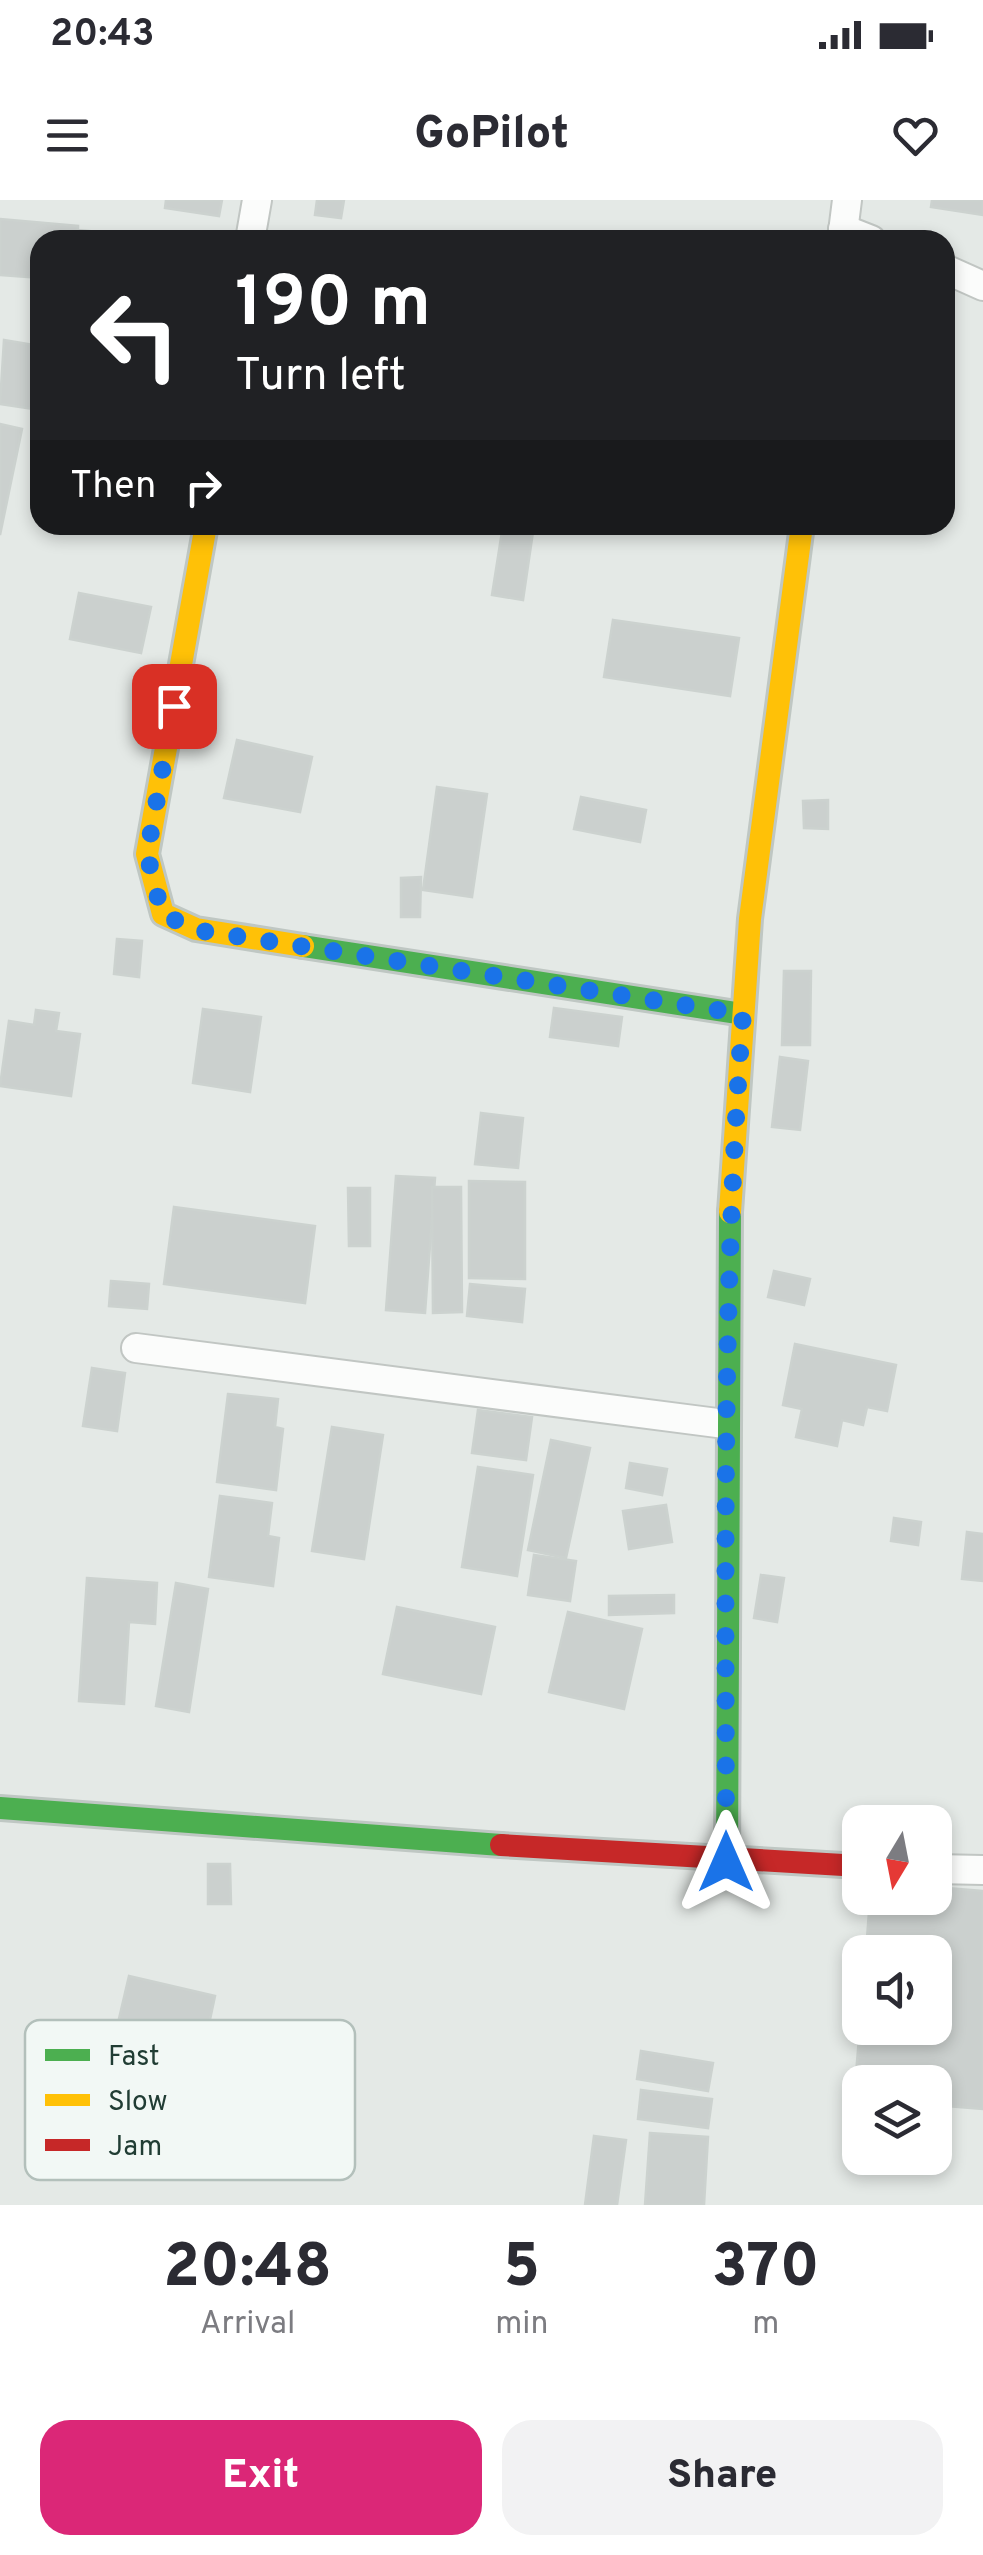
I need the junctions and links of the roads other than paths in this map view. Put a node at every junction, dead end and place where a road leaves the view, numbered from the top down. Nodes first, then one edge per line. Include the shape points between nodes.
1 (257, 200) edge
2 (847, 200) edge
3 (252, 230) edge
4 (843, 230) edge
5 (955, 273) edge
6 (983, 286) edge
7 (204, 535) edge
8 (801, 535) edge
9 (743, 1014) junction
10 (136, 1348) dead end
11 (726, 1424) junction
12 (2, 1814) edge
13 (726, 1862) junction
14 (842, 1865) edge
15 (952, 1869) edge
16 (983, 1870) edge

1 - 3 street
2 - 4 street
5 - 6 street
7 - 9 street via 147,854 162,914 196,930
8 - 9 street via 754,870
9 - 11 street via 732,1154
10 - 11 street
11 - 13 street
12 - 13 street
13 - 14 street
15 - 16 street

